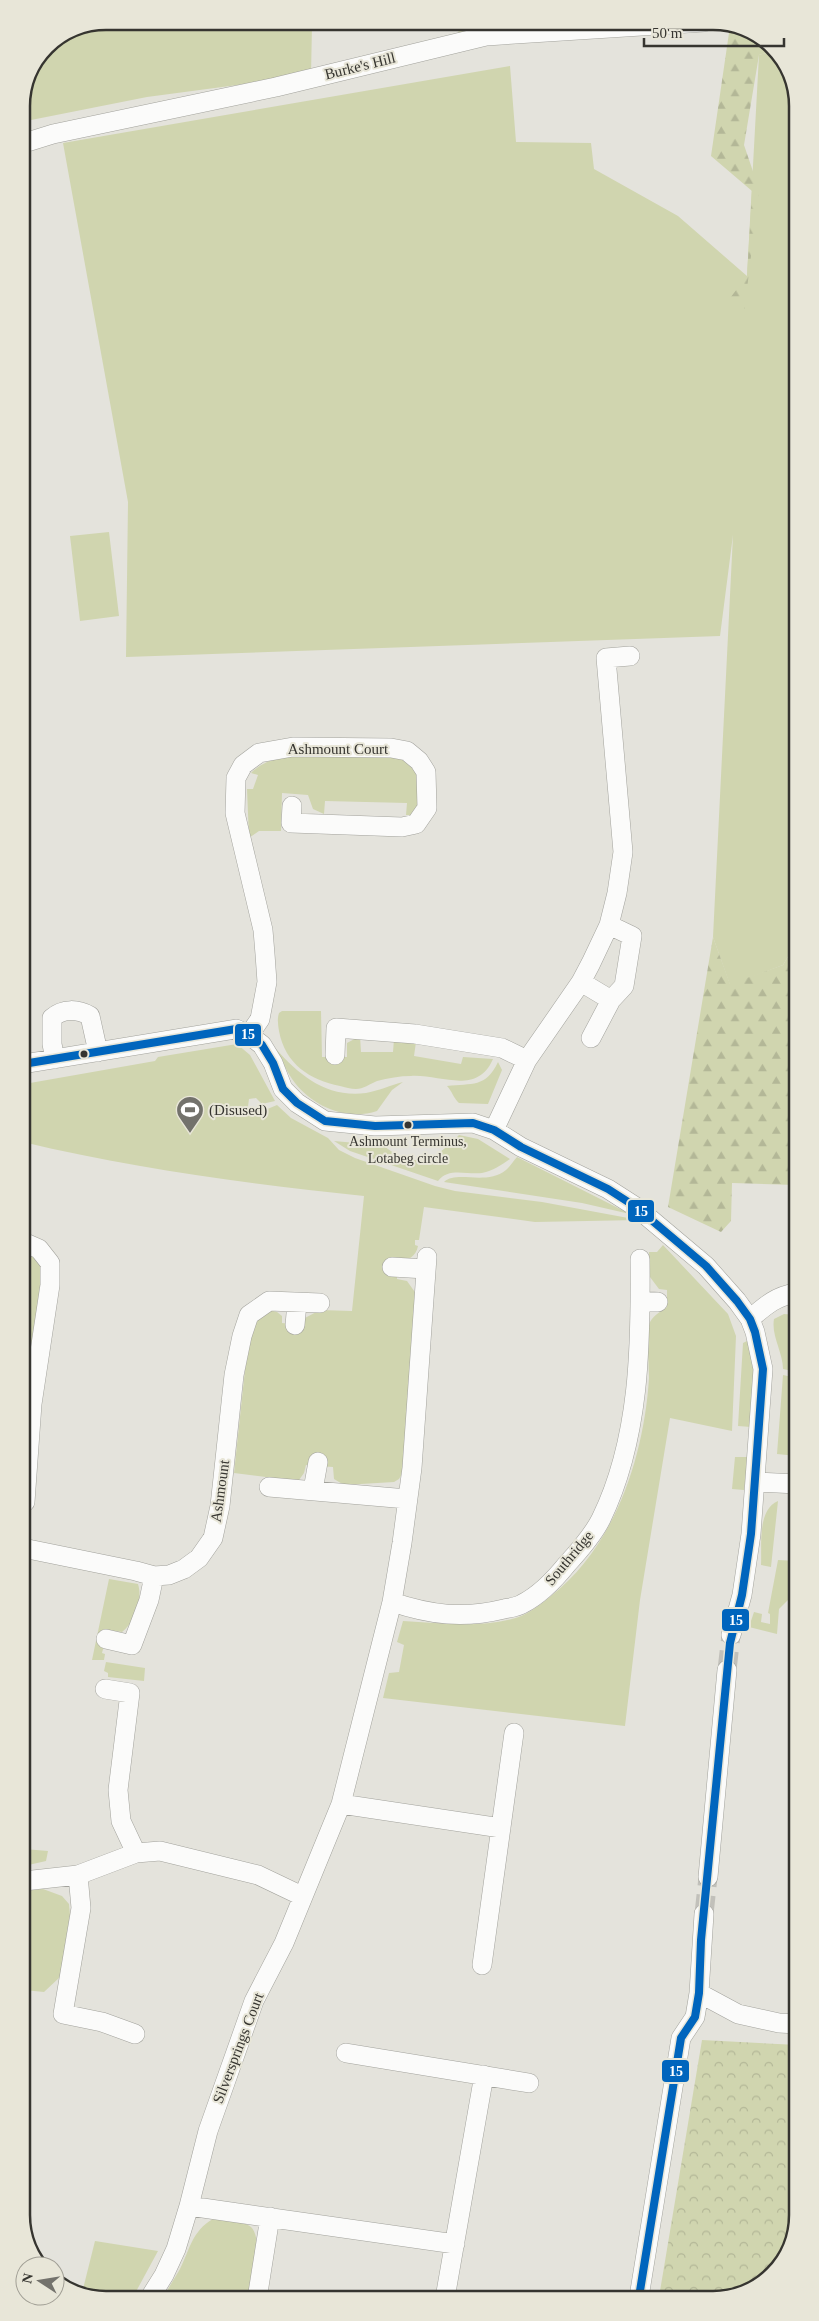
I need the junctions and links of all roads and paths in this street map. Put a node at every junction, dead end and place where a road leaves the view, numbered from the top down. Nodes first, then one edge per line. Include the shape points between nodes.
1 (579, 30) edge
2 (30, 141) edge
3 (630, 656) dead end
4 (292, 806) dead end
5 (609, 925) junction
6 (581, 982) junction
7 (611, 1000) junction
8 (249, 1035) junction
9 (591, 1038) dead end
10 (98, 1052) junction
11 (334, 1055) dead end
12 (55, 1058) junction
13 (527, 1060) junction
14 (30, 1063) edge
15 (494, 1130) junction
16 (30, 1245) edge
17 (640, 1259) dead end
18 (392, 1268) dead end
19 (789, 1294) edge
20 (297, 1303) junction
21 (320, 1303) dead end
22 (750, 1318) junction
23 (295, 1325) dead end
24 (30, 1421) edge
25 (318, 1462) dead end
26 (756, 1482) junction
27 (789, 1484) edge
28 (269, 1487) dead end
29 (313, 1490) junction
30 (408, 1498) junction
31 (30, 1549) edge
32 (154, 1576) junction
33 (392, 1602) junction
34 (731, 1635) tunnel mouth
35 (106, 1639) dead end
36 (727, 1670) tunnel mouth
37 (105, 1689) dead end
38 (514, 1733) dead end
39 (341, 1804) junction
40 (501, 1828) junction
41 (136, 1853) junction
42 (78, 1875) junction
43 (708, 1877) tunnel mouth
44 (30, 1880) edge
45 (302, 1896) junction
46 (704, 1914) tunnel mouth
47 (482, 1965) dead end
48 (699, 1993) junction
49 (789, 2022) edge
50 (135, 2034) dead end
51 (346, 2053) dead end
52 (484, 2076) junction
53 (529, 2083) dead end
54 (189, 2206) junction
55 (270, 2217) junction
56 (455, 2244) junction
57 (154, 2291) edge
58 (258, 2291) edge
59 (447, 2291) edge
60 (640, 2291) edge

1 - 2 street, Burke's Hill via 486,36
3 - 5 street via 606,658 623,852
4 - 8 street, Ashmount Court via 291,823 402,827 416,824 427,808 426,772 407,750 391,748 293,747 259,753 243,765 236,778 235,812 263,930 266,982 260,1019
5 - 6 street
5 - 7 street via 632,936 624,986
6 - 7 street
6 - 13 street
7 - 9 street
8 - 10 street via 236,1029
8 - 15 street via 262,1045 283,1089 325,1121 375,1126 473,1123
10 - 12 street
10 - 12 street via 90,1016 81,1011 60,1012 52,1018
11 - 13 street via 336,1028 415,1034 502,1048
12 - 14 street
13 - 15 street
15 - 22 street via 636,1207 706,1266
16 - 24 street via 39,1249 50,1263 50,1285
17 - 33 street, Southridge via 649,1302 630,1429 619,1476 600,1520 552,1582 522,1604 495,1612 446,1615 414,1610
18 - 30 street via 426,1263
19 - 22 street via 770,1301
20 - 21 street, Ashmount
20 - 23 street
20 - 32 street, Ashmount via 269,1300 249,1315 234,1375 220,1506 213,1538 199,1558 184,1569
22 - 26 street via 763,1363
25 - 29 street
26 - 27 street
26 - 34 street via 742,1595
28 - 29 street
29 - 30 street
30 - 33 street
31 - 32 street, Ashmount
32 - 35 street via 132,1645
33 - 39 street, Silversprings Court
36 - 43 street
37 - 41 street via 130,1693 118,1790 121,1822
38 - 40 street
39 - 40 street
39 - 45 street, Silversprings Court
40 - 47 street
41 - 42 street
41 - 45 street via 160,1851 258,1875
42 - 44 street
42 - 50 street via 81,1908 63,2014 102,2022
45 - 54 street, Silversprings Court via 284,1943 251,2010 208,2131
46 - 48 street
48 - 49 street via 738,2014
48 - 60 street via 695,2017 681,2038
51 - 52 street via 408,2071
52 - 53 street
52 - 56 street
54 - 55 street
54 - 57 street, Silversprings Court via 176,2249
55 - 56 street
55 - 58 street
56 - 59 street

